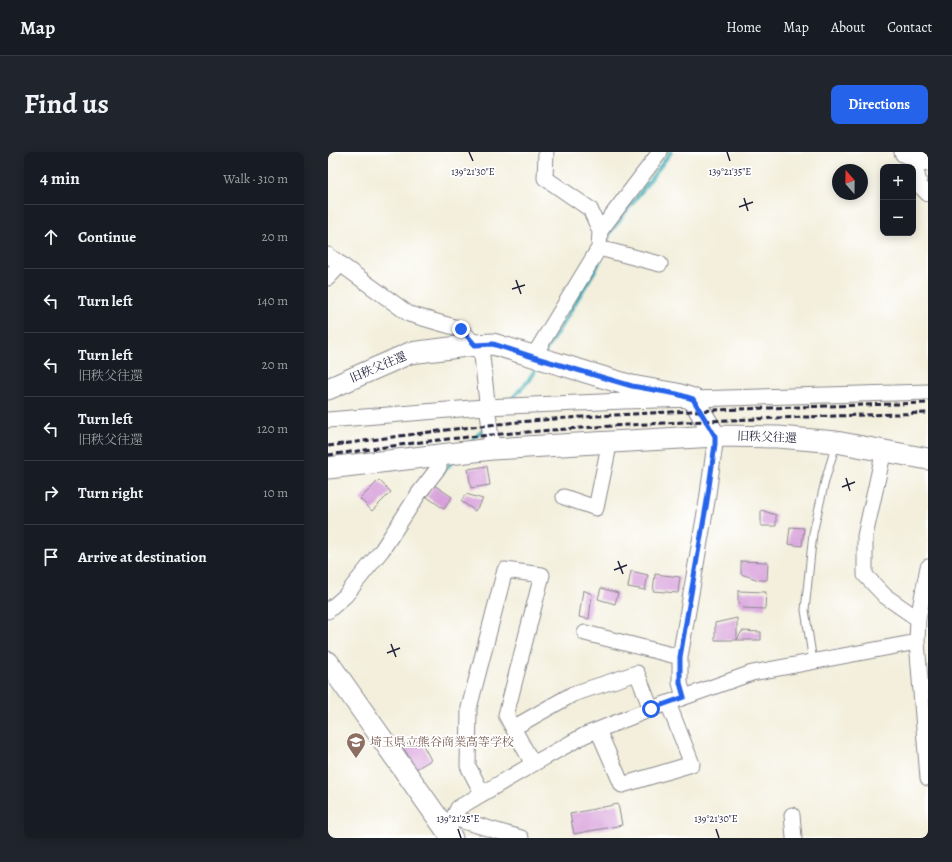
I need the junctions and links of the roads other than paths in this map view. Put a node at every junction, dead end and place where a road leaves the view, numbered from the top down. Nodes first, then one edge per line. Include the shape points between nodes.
1 (546, 152) edge
2 (660, 152) edge
3 (914, 155) edge
4 (928, 194) edge
5 (600, 231) junction
6 (598, 248) junction
7 (328, 255) edge
8 (341, 264) junction
9 (660, 264) dead end
10 (328, 278) edge
11 (475, 345) junction
12 (533, 357) junction
13 (330, 384) edge
14 (928, 392) edge
15 (628, 393) junction
16 (693, 399) junction
17 (488, 407) junction
18 (328, 420) edge
19 (715, 436) junction
20 (610, 441) junction
21 (836, 442) junction
22 (492, 449) junction
23 (884, 450) junction
24 (439, 454) junction
25 (928, 459) edge
26 (328, 468) edge
27 (564, 497) dead end
28 (928, 567) edge
29 (922, 610) edge
30 (328, 611) edge
31 (585, 633) dead end
32 (916, 642) junction
33 (680, 657) junction
34 (328, 662) edge
35 (813, 662) junction
36 (684, 697) junction
37 (668, 703) junction
38 (651, 709) junction
39 (925, 709) edge
40 (513, 728) junction
41 (598, 730) junction
42 (532, 764) junction
43 (928, 778) edge
44 (482, 793) junction
45 (792, 815) dead end
46 (449, 827) edge
47 (521, 838) edge
48 (794, 838) edge

1 - 5 street via 545,178 590,208
2 - 5 street
3 - 4 street via 920,186
5 - 6 street
6 - 9 street
6 - 12 street
7 - 8 street
8 - 10 street
8 - 11 street via 409,314 461,329
11 - 12 street, 旧秩父往還 via 493,344
11 - 13 street, 旧秩父往還 via 410,354
11 - 17 street via 482,356
12 - 15 street, 旧秩父往還
14 - 16 street
15 - 16 street, 旧秩父往還 via 677,394
15 - 17 street
16 - 19 street
17 - 18 street
17 - 22 street
19 - 20 street, 旧秩父往還
19 - 21 street, 旧秩父往還 via 778,437
19 - 33 street via 707,501
20 - 22 street, 旧秩父往還
20 - 27 street via 596,508
21 - 23 street, 旧秩父往還
21 - 35 lane via 813,534 805,610
22 - 24 street, 旧秩父往還
23 - 25 street, 旧秩父往還
23 - 29 street via 865,536 865,575 885,596
24 - 26 street, 旧秩父往還
24 - 30 street via 439,467 382,550 345,596
28 - 29 street
29 - 32 street
31 - 33 street
32 - 35 street
32 - 39 street
33 - 36 street via 680,683
34 - 46 street
35 - 36 street via 752,673
36 - 37 street
37 - 38 street
37 - 41 street via 692,764 622,785
38 - 40 street via 637,673 573,694
38 - 41 street
39 - 43 street
40 - 42 street
40 - 44 street via 506,715 542,575 505,570 469,708 468,766
41 - 42 street
42 - 44 street
44 - 46 street via 458,808
45 - 48 street
46 - 47 street

